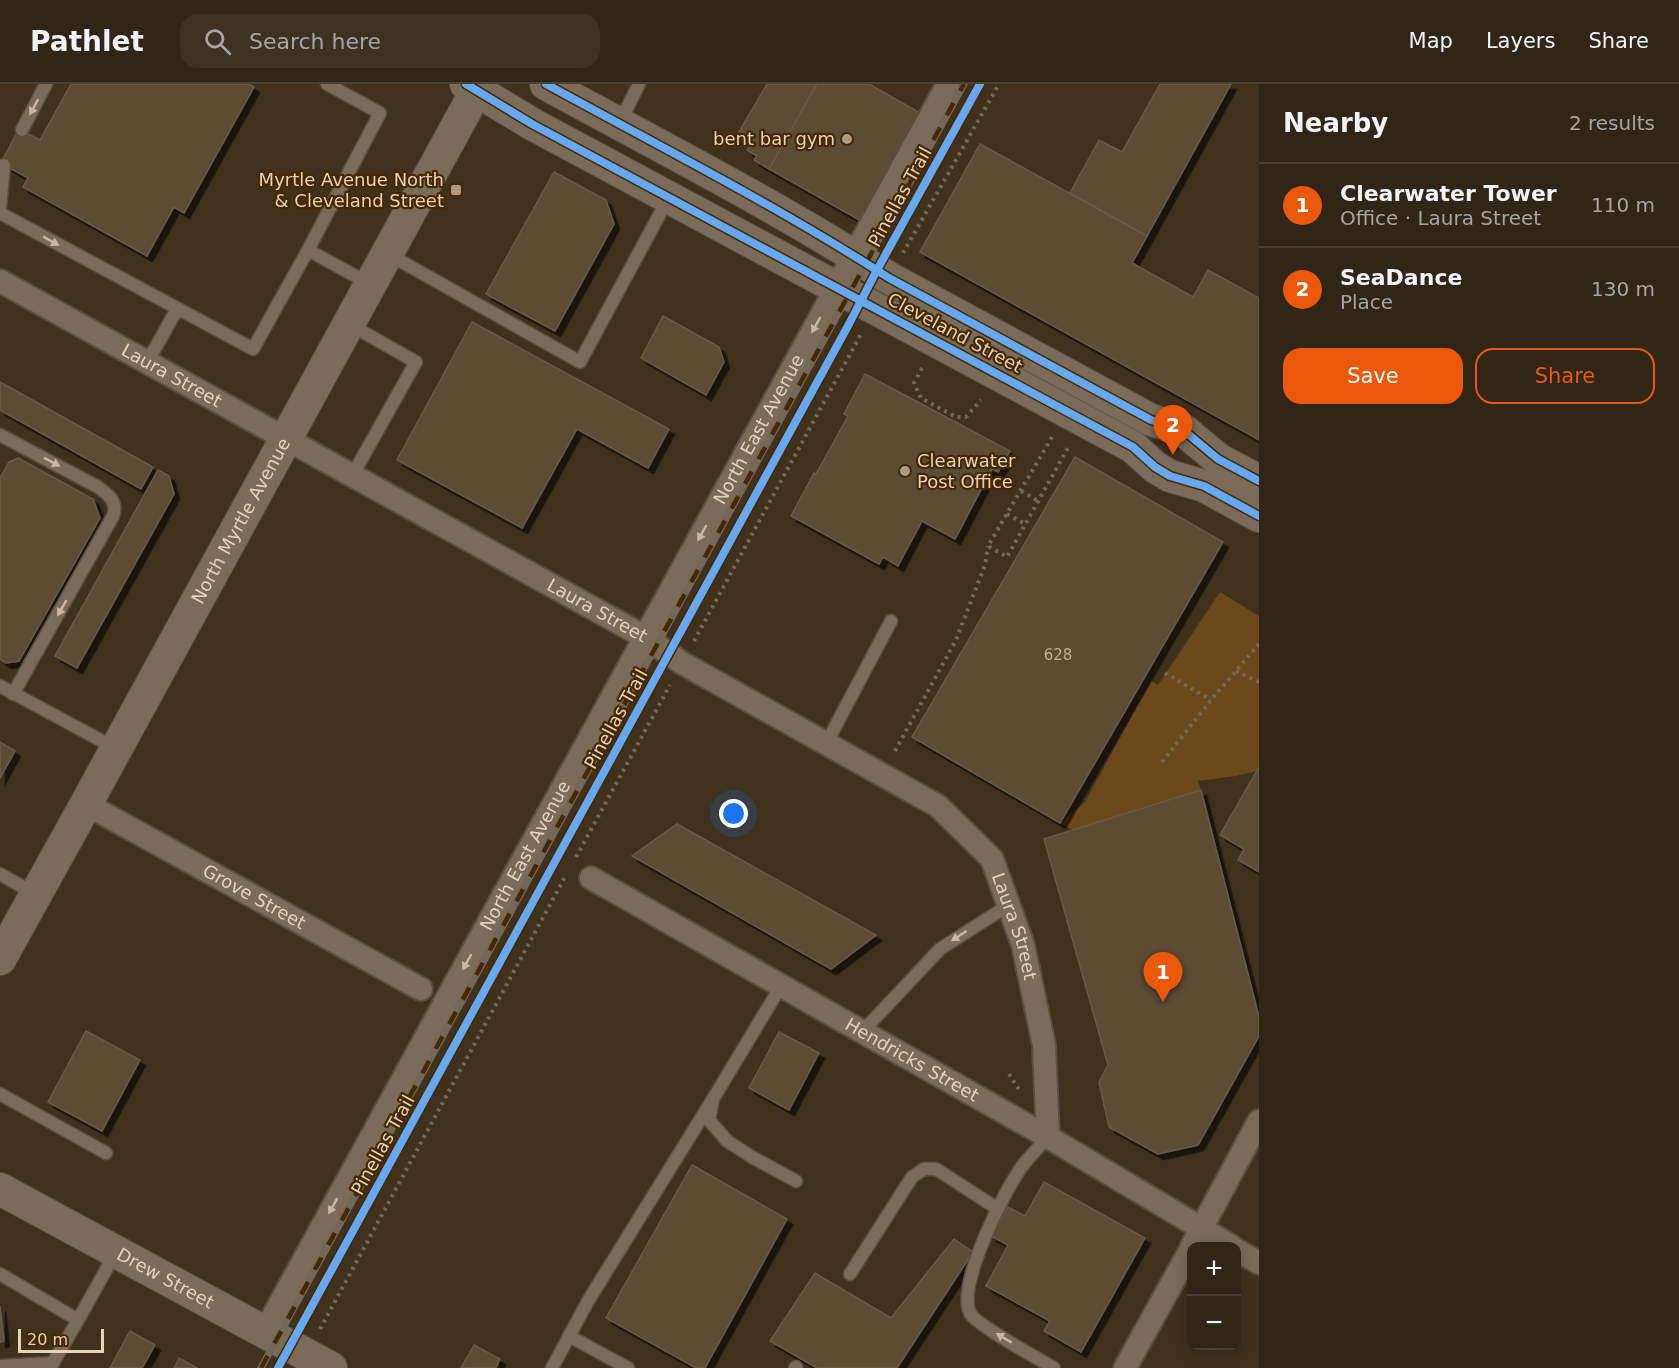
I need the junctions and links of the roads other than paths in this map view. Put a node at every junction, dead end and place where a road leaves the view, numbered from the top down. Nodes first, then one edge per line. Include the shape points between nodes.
1 (46, 84) edge
2 (327, 84) edge
3 (546, 84) edge
4 (639, 84) edge
5 (948, 84) edge
6 (474, 86) edge
7 (619, 123) junction
8 (22, 130) dead end
9 (4, 165) dead end
10 (669, 197) junction
11 (0, 210) edge
12 (308, 250) junction
13 (387, 253) junction
14 (854, 255) junction
15 (0, 281) edge
16 (370, 284) junction
17 (836, 288) junction
18 (177, 309) junction
19 (348, 323) junction
20 (147, 363) junction
21 (1, 437) edge
22 (284, 439) junction
23 (352, 476) junction
24 (1259, 481) edge
25 (1259, 516) edge
26 (891, 621) dead end
27 (645, 637) junction
28 (0, 686) edge
29 (13, 694) junction
30 (826, 744) junction
31 (116, 748) junction
32 (86, 804) junction
33 (0, 874) edge
34 (591, 878) dead end
35 (35, 894) junction
36 (1009, 905) junction
37 (0, 959) edge
38 (781, 986) junction
39 (421, 989) dead end
40 (862, 1032) junction
41 (0, 1094) edge
42 (713, 1099) junction
43 (1259, 1121) edge
44 (1047, 1137) junction
45 (106, 1153) dead end
46 (795, 1181) dead end
47 (1, 1191) edge
48 (998, 1209) junction
49 (1195, 1241) edge
50 (116, 1251) junction
51 (1241, 1253) edge
52 (1259, 1263) edge
53 (0, 1274) edge
54 (850, 1274) dead end
55 (78, 1320) junction
56 (265, 1331) junction
57 (569, 1336) junction
58 (319, 1361) edge
59 (51, 1365) edge
60 (0, 1366) edge
61 (552, 1368) edge
62 (628, 1368) edge
63 (1054, 1368) edge
64 (1125, 1368) edge

1 -> 8 lane
2 - 12 lane via 380,114
3 - 7 street, Cleveland Street
4 - 7 lane
5 - 14 street, North East Avenue
6 - 10 street, Cleveland Street via 532,124
6 - 13 street, North Myrtle Avenue
7 - 14 street, Cleveland Street
9 - 11 lane
10 - 13 lane via 580,362
10 - 17 street, Cleveland Street
11 -> 18 lane
12 - 16 lane
12 - 18 lane via 253,349
13 - 16 street, North Myrtle Avenue
14 - 17 street, North East Avenue
14 - 24 street, Cleveland Street via 1151,420 1182,429 1218,459
15 - 20 street, Laura Street
16 - 19 street, North Myrtle Avenue
17 - 25 street, Cleveland Street via 1132,447 1170,476 1204,486
17 -> 27 street, North East Avenue
18 - 20 lane
19 - 22 street, North Myrtle Avenue
19 - 23 lane via 416,362
20 - 22 street, Laura Street
21 -> 29 lane via 98,487 113,499 116,509
22 - 23 street, Laura Street
22 - 31 street, North Myrtle Avenue
23 - 27 street, Laura Street
26 - 30 lane
27 - 30 street, Laura Street via 682,663
27 -> 56 street, North East Avenue
28 - 29 lane
29 - 31 lane
30 - 36 street, Laura Street via 938,806 992,859
31 - 32 street, North Myrtle Avenue
32 - 35 street, North Myrtle Avenue
32 - 39 street, Grove Street
33 - 35 lane
34 - 38 street, Hendricks Street
35 - 37 street, North Myrtle Avenue
36 -> 40 lane via 940,949
36 - 44 street, Laura Street via 1023,945 1044,1045
38 - 40 street, Hendricks Street
38 - 42 lane
40 - 44 street, Hendricks Street
41 - 45 lane
42 - 46 lane via 709,1120 727,1141
42 - 57 lane
43 - 49 street
44 - 48 lane via 1023,1166
44 - 49 street, Hendricks Street
47 - 50 street, Drew Street
48 - 54 lane via 936,1169 924,1169 912,1177
63 -> 48 lane via 984,1327 970,1314 967,1295 979,1250
49 - 64 street
50 - 55 lane
50 - 56 street, Drew Street
51 - 52 street
53 - 55 lane
55 - 59 lane
56 - 58 street, Drew Street
57 - 61 lane
57 - 62 lane
59 - 60 lane

